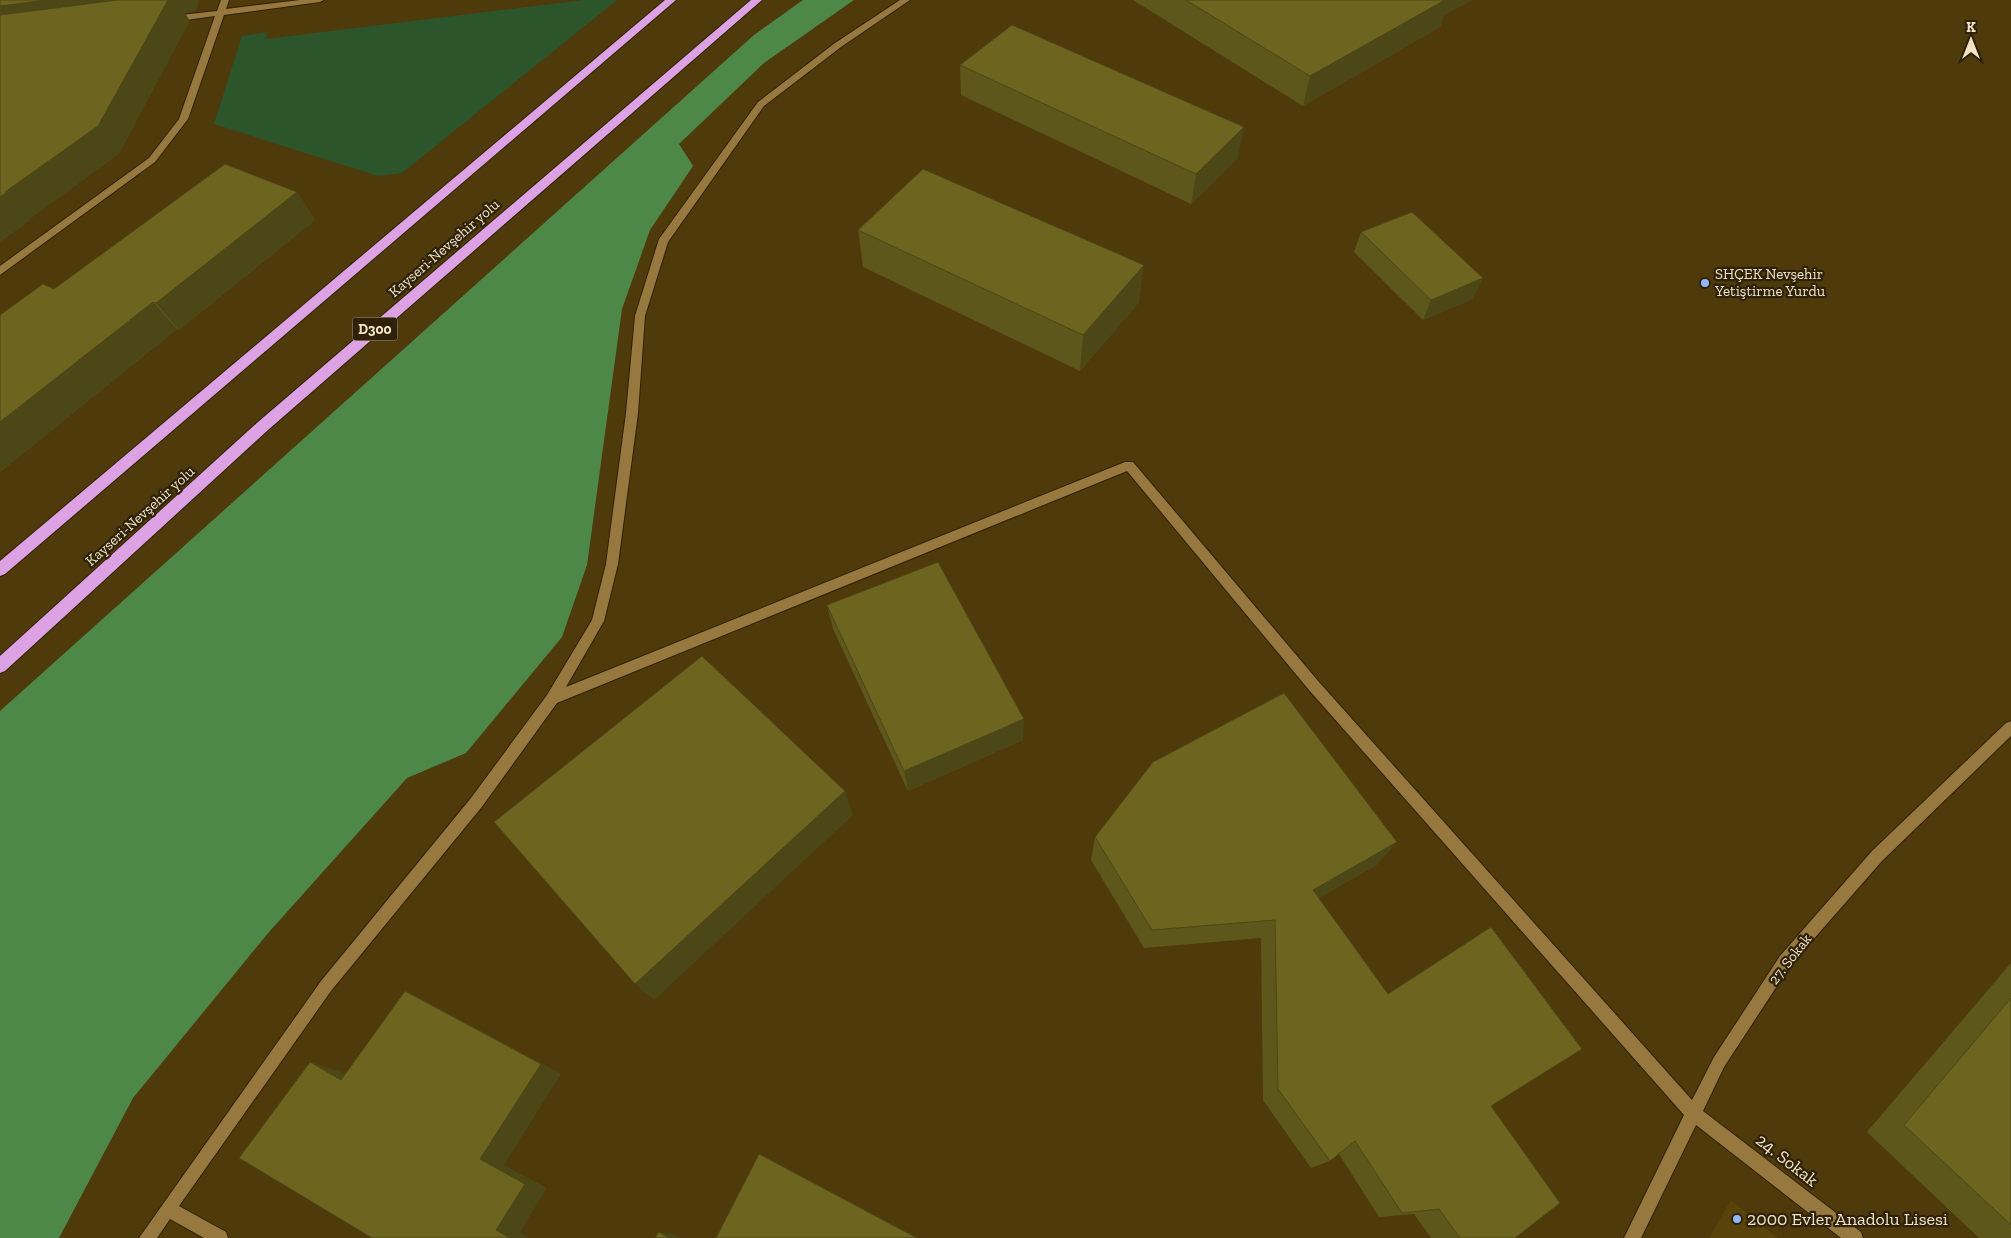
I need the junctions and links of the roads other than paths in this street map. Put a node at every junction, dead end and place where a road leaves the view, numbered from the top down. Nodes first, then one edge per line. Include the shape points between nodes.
1 (225, 0) edge
2 (320, 0) edge
3 (671, 0) edge
4 (757, 0) edge
5 (906, 0) edge
6 (221, 13) junction
7 (163, 20) edge
8 (0, 271) edge
9 (0, 570) edge
10 (0, 666) edge
11 (552, 699) junction
12 (2011, 727) edge
13 (1694, 1114) junction
14 (168, 1209) junction
15 (147, 1238) edge
16 (220, 1238) edge
17 (1632, 1238) edge
18 (1855, 1238) edge

1 - 6 street
2 - 6 street
3 - 9 highway
4 - 10 highway, Kayseri-Nevşehir yolu / D300 via 263,426
5 - 11 street via 838,45 761,104 663,241 640,316 632,413 612,564 598,621
6 - 7 street
6 - 8 street via 183,119 152,160
11 - 13 street, 24. Sokak via 1129,465 1314,686
11 - 14 street via 476,804 326,986
12 - 13 street, 27. Sokak via 1877,856 1785,961 1719,1062
13 - 17 street, 27. Sokak
13 - 18 street, 24. Sokak
14 - 15 street
14 - 16 street

